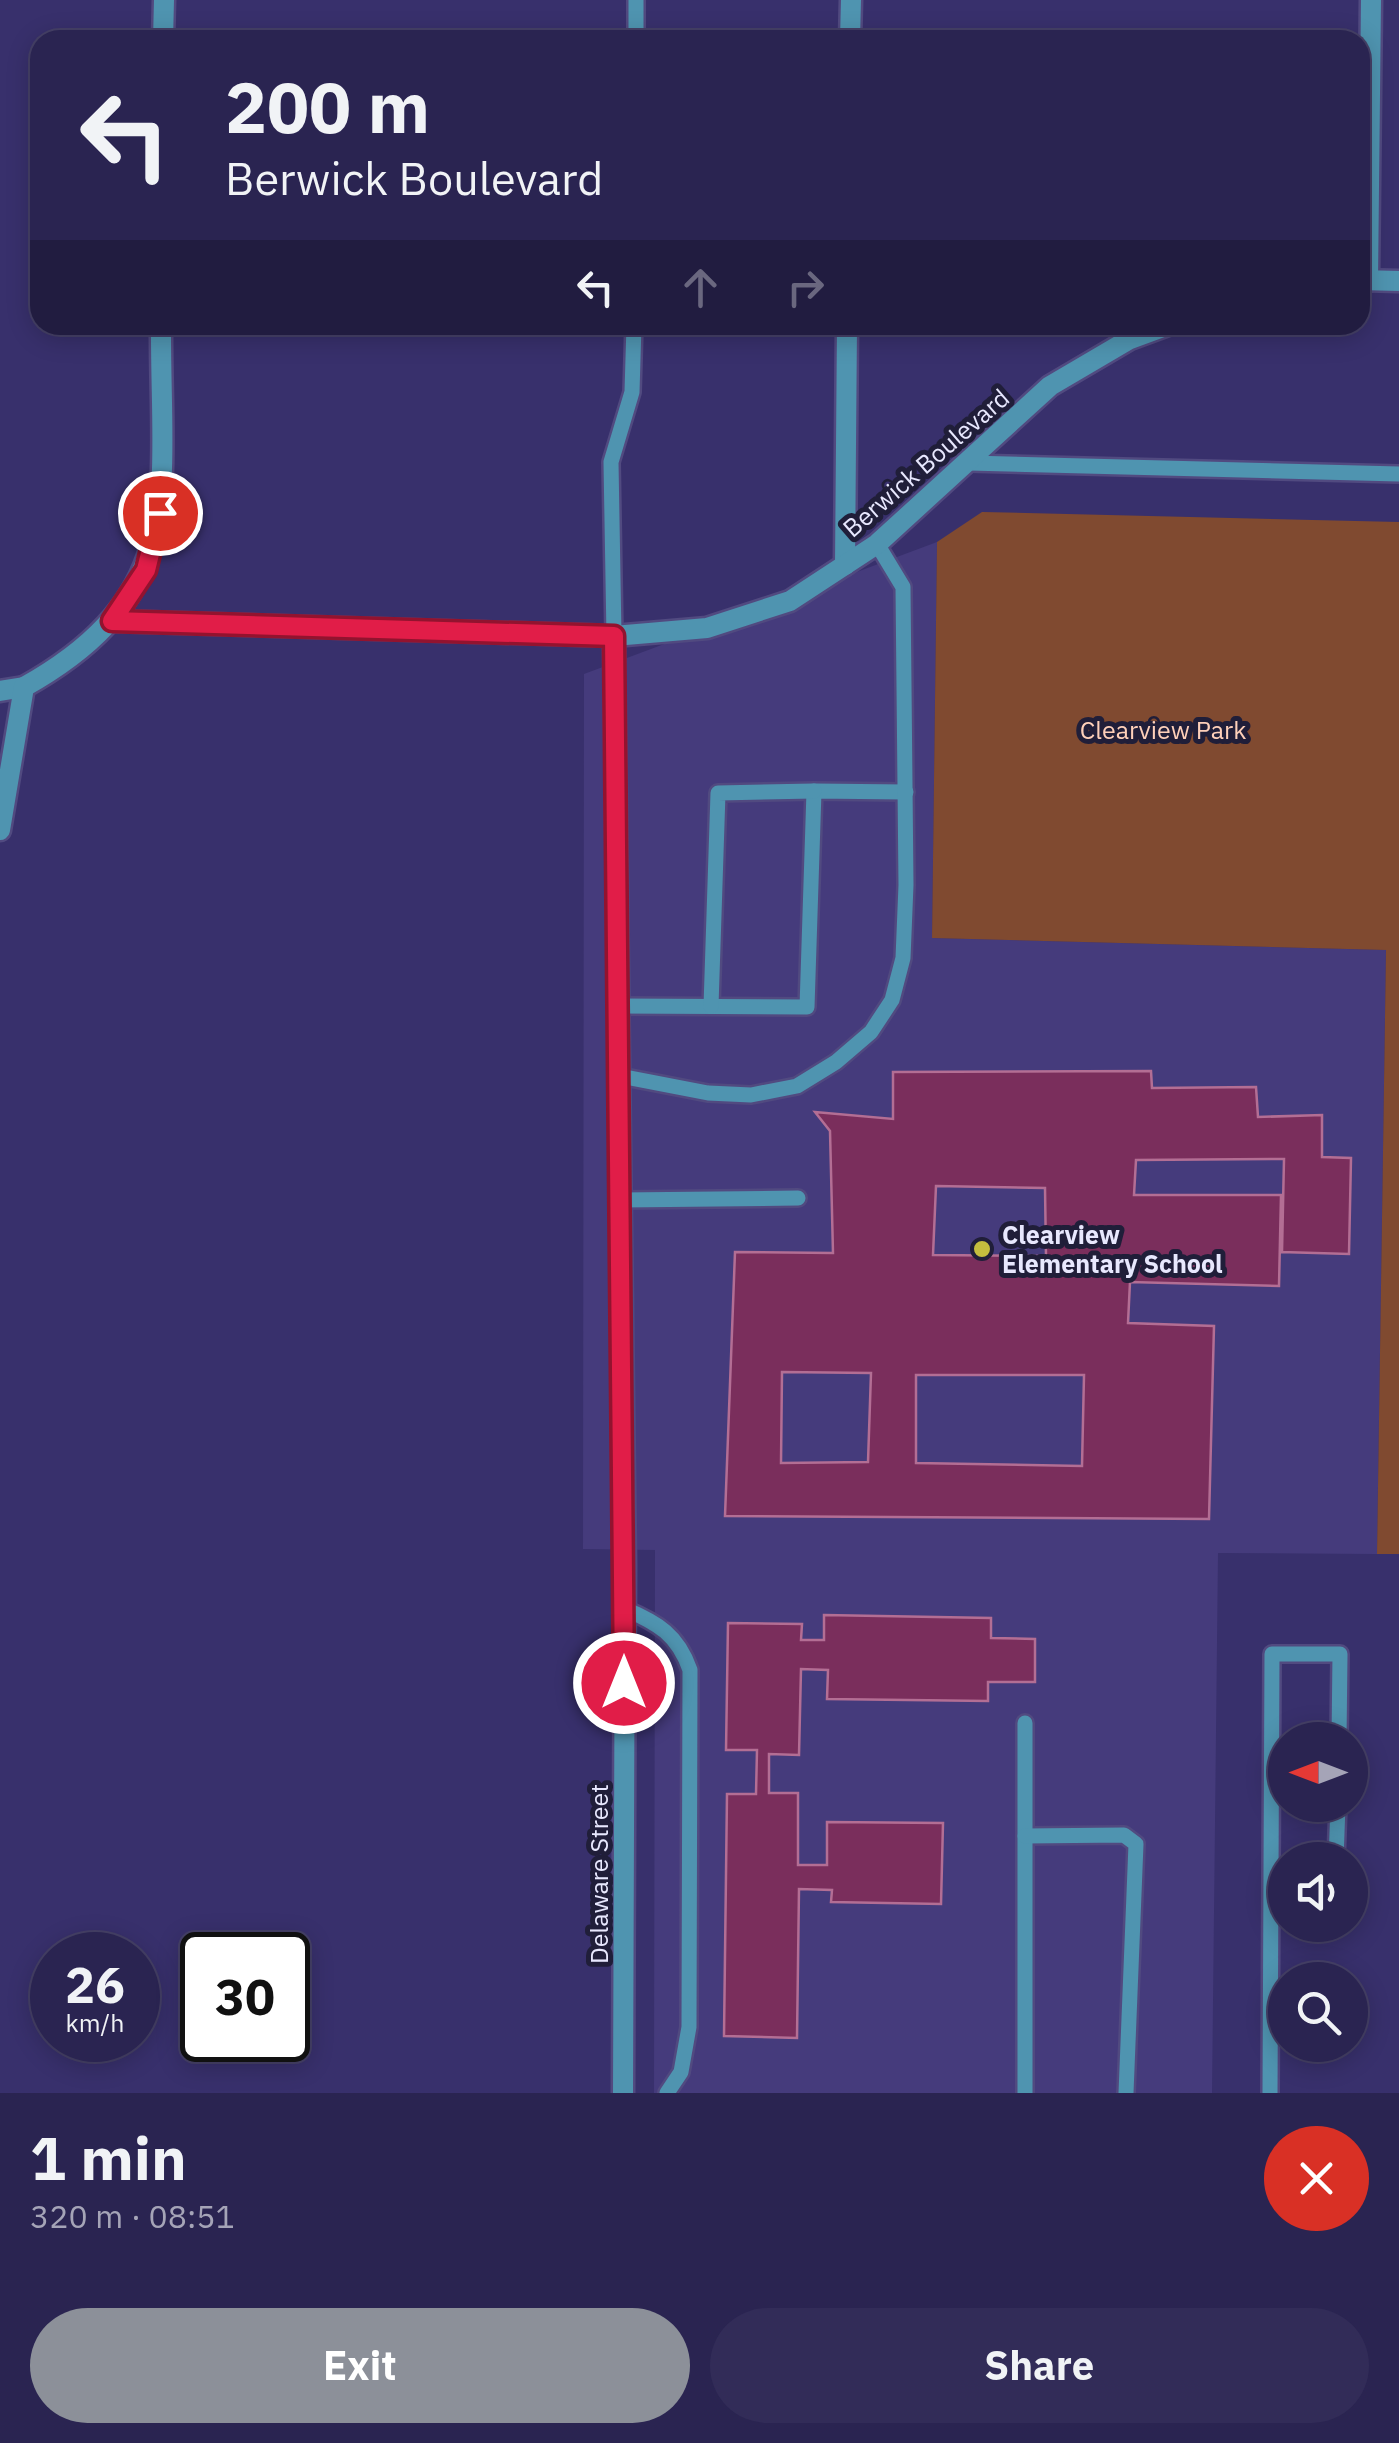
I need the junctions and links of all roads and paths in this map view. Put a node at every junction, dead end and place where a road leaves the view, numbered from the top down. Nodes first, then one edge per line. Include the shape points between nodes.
1 (164, 0) edge
2 (636, 0) edge
3 (851, 0) edge
4 (1371, 0) edge
5 (163, 30) edge
6 (636, 30) edge
7 (850, 30) edge
8 (1370, 40) edge
9 (1370, 280) edge
10 (1399, 281) edge
11 (162, 335) edge
12 (634, 335) edge
13 (848, 335) edge
14 (1141, 335) edge
15 (970, 463) junction
16 (1399, 474) edge
17 (877, 544) junction
18 (845, 565) junction
19 (112, 621) junction
20 (614, 636) junction
21 (24, 687) junction
22 (0, 691) edge
23 (814, 791) junction
24 (906, 792) junction
25 (0, 830) edge
26 (618, 1006) junction
27 (712, 1006) junction
28 (620, 1076) junction
29 (798, 1198) dead end
30 (621, 1200) junction
31 (625, 1609) junction
32 (1274, 1722) edge
33 (1339, 1722) edge
34 (1025, 1723) dead end
35 (1026, 1836) junction
36 (1276, 1942) edge
37 (622, 2093) edge
38 (667, 2093) edge
39 (1025, 2093) edge
40 (1126, 2093) edge
41 (1270, 2093) edge

1 - 5 street
2 - 6 lane
3 - 7 street
4 - 8 street
9 - 10 street
11 - 19 street via 160,513 146,570
12 - 20 lane via 632,392 611,462
13 - 18 street
14 - 15 street, Berwick Boulevard via 1050,386
15 - 16 lane
15 - 17 street, Berwick Boulevard
17 - 18 street, Berwick Boulevard
17 - 24 lane via 903,587
18 - 20 street, Berwick Boulevard via 790,601 707,628
19 - 20 street, Berwick Boulevard
19 - 21 street via 74,658
20 - 26 street, Delaware Street
21 - 22 street
21 - 25 street
23 - 24 lane
23 - 27 lane via 718,794
23 - 27 lane via 807,1007
24 - 28 lane via 903,958 892,1000 871,1032 797,1086 752,1095
26 - 27 lane
26 - 28 street, Delaware Street
28 - 30 street, Delaware Street
29 - 30 lane
30 - 31 street, Delaware Street
31 - 37 street, Delaware Street
31 - 38 lane via 661,1624 682,1647 690,1670 689,2027 681,2072
32 - 33 lane via 1272,1654 1340,1654
34 - 35 lane
35 - 39 lane
35 - 40 lane via 1124,1835 1136,1844
36 - 41 lane

